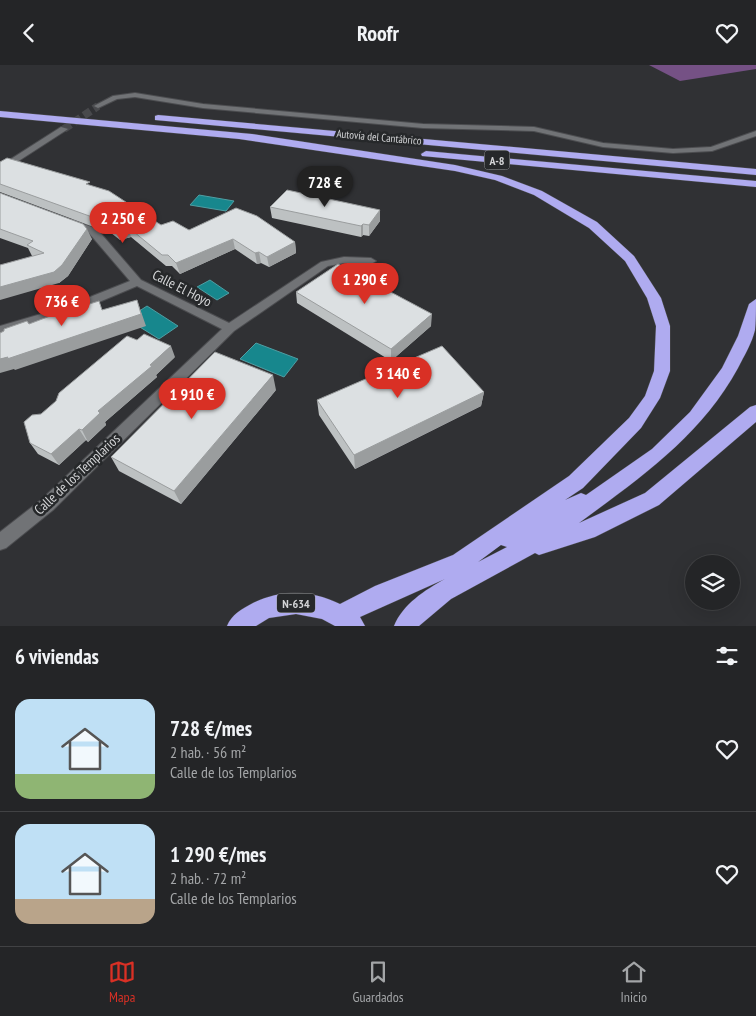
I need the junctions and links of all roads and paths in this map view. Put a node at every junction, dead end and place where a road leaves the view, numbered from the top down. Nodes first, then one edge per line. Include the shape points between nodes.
1 (0, 104) edge
2 (98, 105) tunnel mouth
3 (107, 113) dead end
4 (0, 114) edge
5 (146, 117) dead end
6 (64, 129) tunnel mouth
7 (756, 133) edge
8 (243, 137) junction
9 (0, 170) edge
10 (756, 172) edge
11 (753, 184) edge
12 (66, 220) edge
13 (371, 261) dead end
14 (137, 282) junction
15 (756, 304) edge
16 (230, 328) junction
17 (0, 330) edge
18 (756, 413) edge
19 (612, 487) junction
20 (0, 542) edge
21 (523, 550) junction
22 (460, 562) junction
23 (348, 621) edge
24 (238, 626) edge
25 (405, 626) edge

1 - 3 highway
2 - 7 street via 115,97 135,95 203,106 423,126 534,129 603,145 673,151 712,149
4 - 8 highway, Autovía del Cantábrico / A-8
5 - 10 highway, Autovía del Cantábrico / A-8
6 - 9 street
8 - 11 highway, Autovía del Cantábrico / A-8
8 - 22 highway via 455,168 498,178 530,190 566,208 612,241 630,259 654,298 663,326 662,371 652,398 635,423 576,482
12 - 14 street, Calle El Hoyo via 93,231
13 - 16 street, Calle de los Templarios via 344,260 325,264
14 - 16 street, Calle El Hoyo
14 - 17 street via 69,310
15 - 19 highway via 744,341 691,424 658,454
16 - 20 street, Calle de los Templarios via 47,505
18 - 21 highway via 652,499 588,530
19 - 21 highway via 594,503
19 - 22 highway
21 - 25 highway via 441,594
22 - 23 highway via 383,594
23 - 24 highway, N-634 via 317,604 291,602 265,609

